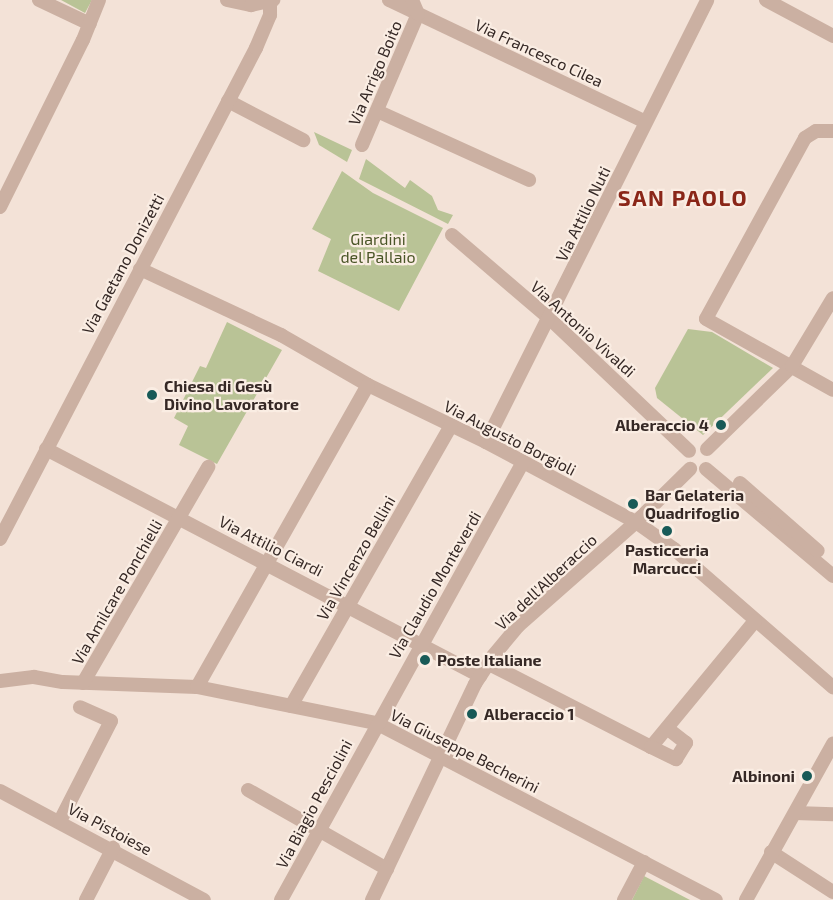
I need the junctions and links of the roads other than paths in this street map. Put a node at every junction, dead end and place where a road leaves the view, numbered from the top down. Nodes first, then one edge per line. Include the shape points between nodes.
1 (39, 0) edge
2 (99, 0) edge
3 (226, 0) edge
4 (389, 0) edge
5 (412, 0) edge
6 (707, 0) edge
7 (766, 0) edge
8 (272, 1) edge
9 (418, 14) junction
10 (90, 24) junction
11 (833, 36) edge
12 (228, 101) junction
13 (377, 111) junction
14 (646, 122) junction
15 (833, 131) edge
16 (303, 140) dead end
17 (362, 145) dead end
18 (529, 180) dead end
19 (0, 207) edge
20 (452, 235) dead end
21 (140, 269) junction
22 (833, 298) edge
23 (549, 318) junction
24 (792, 366) junction
25 (368, 385) junction
26 (833, 390) edge
27 (450, 425) junction
28 (486, 442) junction
29 (46, 449) junction
30 (707, 449) junction
31 (689, 451) junction
32 (523, 462) junction
33 (709, 466) junction
34 (208, 467) dead end
35 (690, 469) junction
36 (179, 518) junction
37 (636, 522) junction
38 (0, 539) edge
39 (268, 564) junction
40 (833, 564) edge
41 (833, 576) edge
42 (349, 604) junction
43 (755, 621) junction
44 (421, 643) junction
45 (489, 664) junction
46 (480, 676) junction
47 (0, 681) edge
48 (83, 683) junction
49 (197, 687) junction
50 (833, 687) edge
51 (291, 706) junction
52 (80, 707) dead end
53 (376, 723) junction
54 (667, 728) junction
55 (833, 744) edge
56 (651, 747) junction
57 (441, 757) junction
58 (248, 790) dead end
59 (0, 791) edge
60 (795, 813) junction
61 (833, 813) edge
62 (60, 821) junction
63 (319, 828) junction
64 (113, 848) junction
65 (771, 852) junction
66 (644, 862) junction
67 (387, 869) junction
68 (833, 892) edge
69 (86, 900) edge
70 (204, 900) edge
71 (281, 900) edge
72 (372, 900) edge
73 (624, 900) edge
74 (716, 900) edge
75 (746, 900) edge

1 - 10 street
2 - 10 street
3 - 8 street via 251,5
4 - 9 street, Via Francesco Cilea
5 - 9 street
6 - 14 street, Via Attilio Nuti
7 - 11 street
8 - 12 street, Via Gaetano Donizetti via 270,15
9 - 13 street, Via Arrigo Boito
9 - 14 street, Via Francesco Cilea
10 - 19 street
12 - 16 street
12 - 21 street, Via Gaetano Donizetti
13 - 17 street, Via Arrigo Boito
13 - 18 street
14 - 23 street, Via Attilio Nuti
15 - 24 street via 816,131 805,138 706,319
20 - 23 street, Via Antonio Vivaldi
21 - 25 street, Via Augusto Borgioli via 281,335
21 - 29 street, Via Gaetano Donizetti
22 - 24 street
23 - 28 street, Via Attilio Nuti
23 - 31 street, Via Antonio Vivaldi
24 - 26 street
24 - 30 street
25 - 27 street, Via Augusto Borgioli
25 - 39 street
27 - 28 street, Via Augusto Borgioli
27 - 42 street, Via Vincenzo Bellini
28 - 32 street, Via Augusto Borgioli
29 - 36 street, Via Attilio Ciardi
29 - 38 street, Via Gaetano Donizetti
30 - 31 street via 697,446
30 - 33 street
31 - 35 street via 686,459
32 - 37 street, Via Augusto Borgioli
32 - 44 street, Via Claudio Monteverdi
33 - 35 street
33 - 40 street via 766,504
33 - 41 street
34 - 36 street, Via Amilcare Ponchielli
35 - 37 street, Via dell'Alberaccio
36 - 39 street, Via Attilio Ciardi
36 - 48 street, Via Amilcare Ponchielli
37 - 43 street, Via Augusto Borgioli via 674,549
37 - 45 street, Via dell'Alberaccio via 518,626
39 - 42 street, Via Attilio Ciardi
39 - 49 street
42 - 44 street, Via Attilio Ciardi
42 - 51 street, Via Vincenzo Bellini
43 - 50 street, Via Augusto Borgioli
43 - 54 street
44 - 46 street, Via Attilio Ciardi
44 - 53 street, Via Claudio Monteverdi
45 - 46 street, Via dell'Alberaccio
45 - 56 street
46 - 57 street, Via dell'Alberaccio
47 - 48 street, Via Giuseppe Becherini via 34,677
48 - 49 street, Via Giuseppe Becherini
49 - 51 street, Via Giuseppe Becherini
51 - 53 street, Via Giuseppe Becherini
52 - 62 street via 111,721
53 - 57 street, Via Giuseppe Becherini
53 - 63 street, Via Biagio Pesciolini
54 - 56 street
54 - 56 street via 686,743 676,759
55 - 60 street
57 - 66 street, Via Giuseppe Becherini
57 - 67 street, Via dell'Alberaccio
58 - 63 street
59 - 62 street, Via Pistoiese
60 - 61 street
60 - 65 street
62 - 64 street, Via Pistoiese
63 - 67 street
63 - 71 street, Via Biagio Pesciolini
64 - 69 street
64 - 70 street, Via Pistoiese
65 - 68 street
65 - 75 street
66 - 73 street
66 - 74 street, Via Giuseppe Becherini
67 - 72 street, Via dell'Alberaccio

